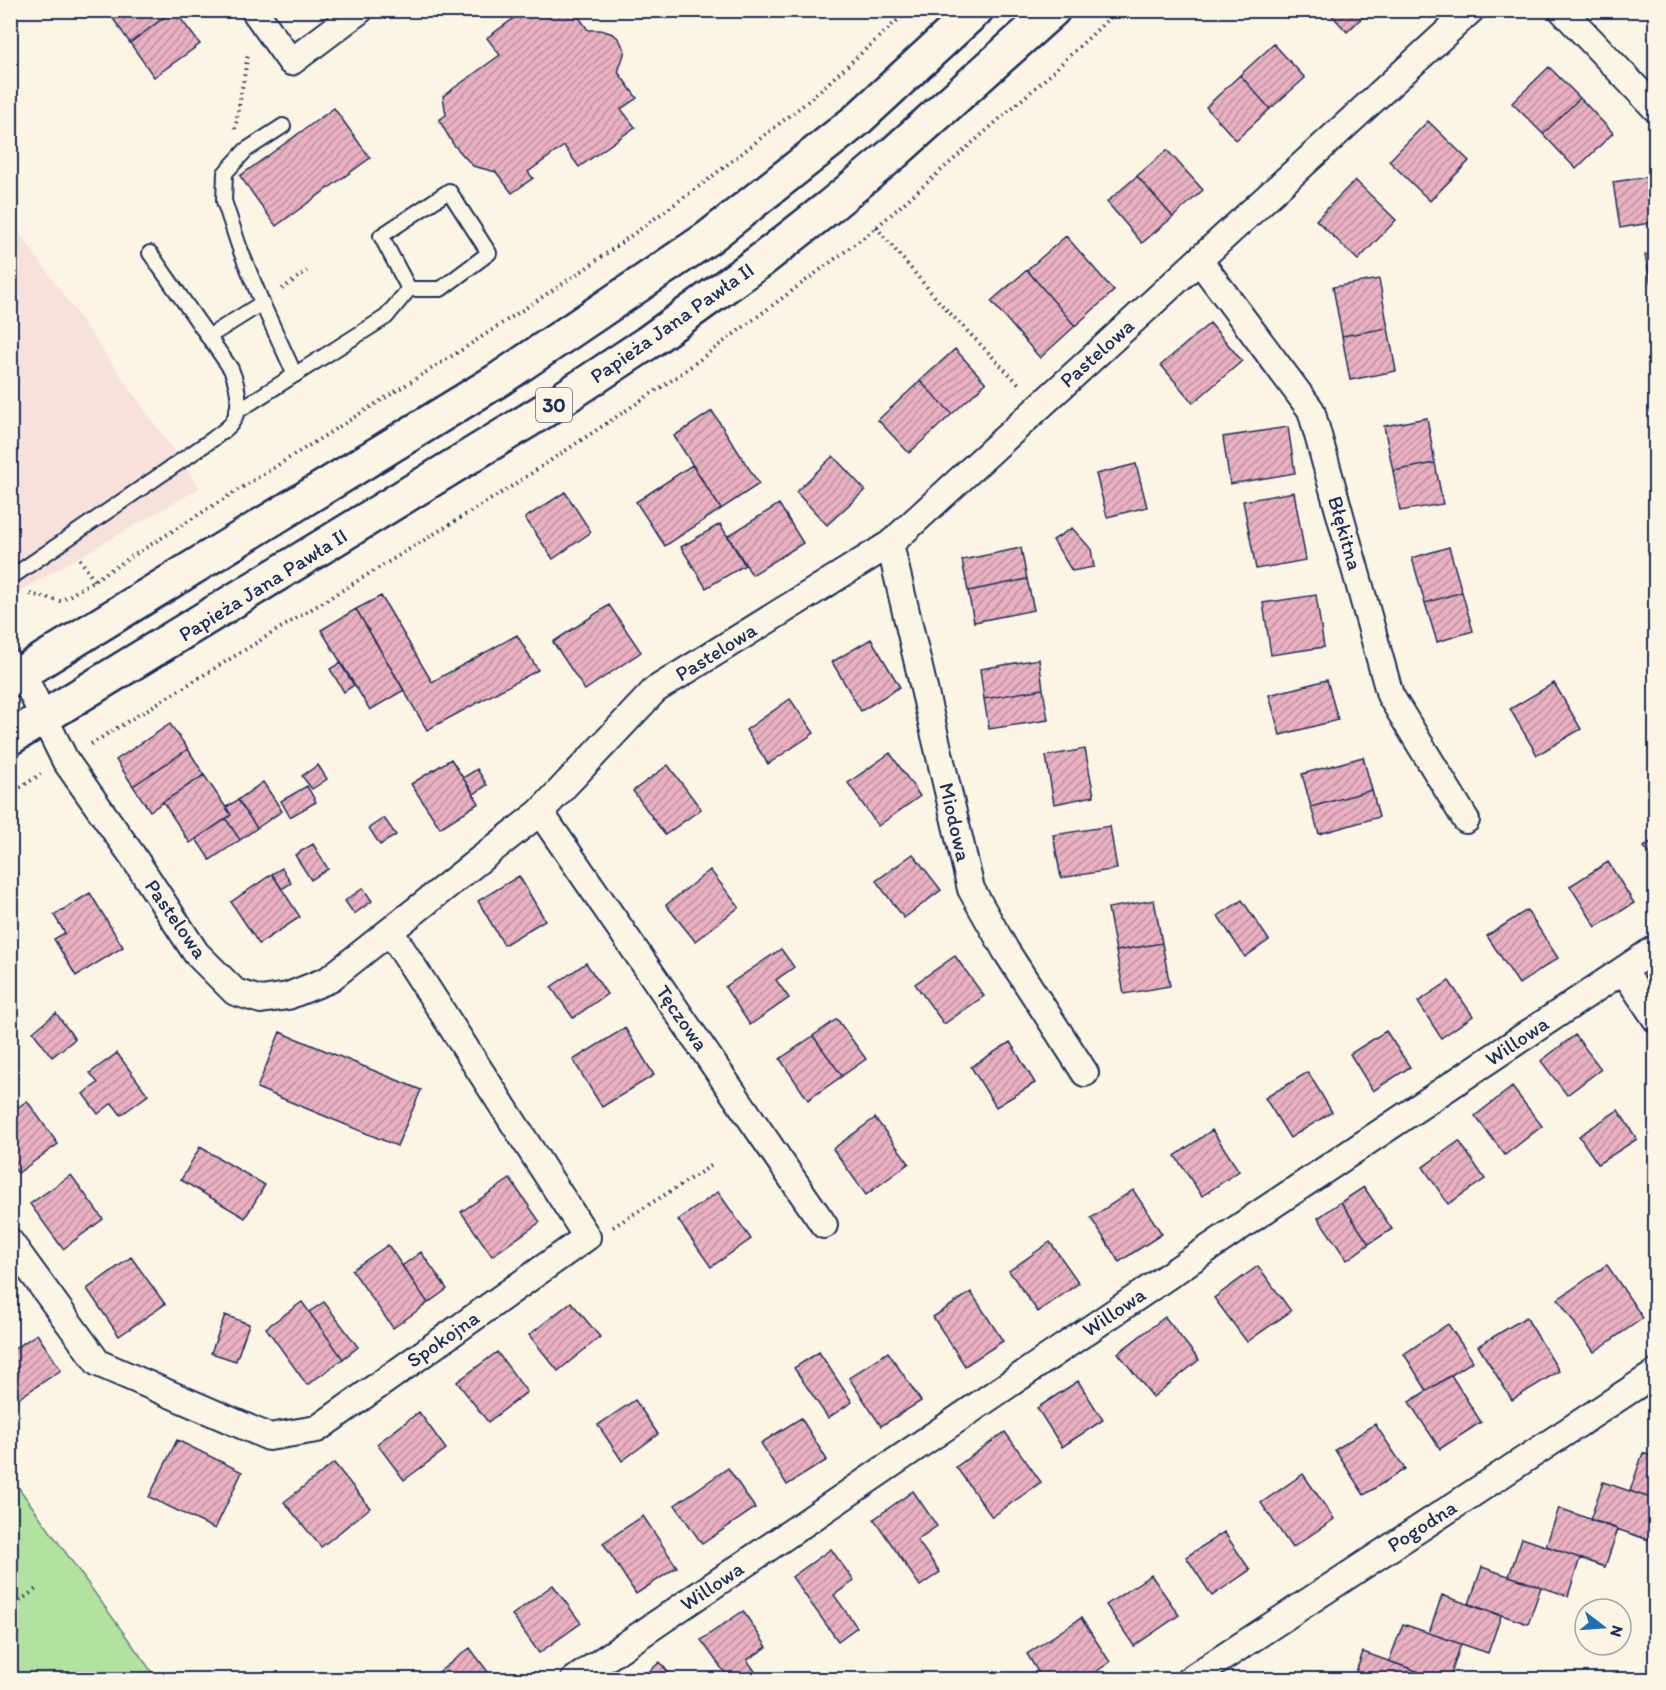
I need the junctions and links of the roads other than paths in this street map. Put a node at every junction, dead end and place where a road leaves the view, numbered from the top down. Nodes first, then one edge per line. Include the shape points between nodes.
1 (360, 10) edge
2 (975, 10) edge
3 (1053, 10) edge
4 (1470, 10) edge
5 (1562, 10) edge
6 (256, 13) edge
7 (1656, 109) edge
8 (283, 126) dead end
9 (150, 254) dead end
10 (1199, 260) junction
11 (409, 289) junction
12 (262, 303) junction
13 (208, 337) junction
14 (295, 375) junction
15 (236, 412) junction
16 (890, 544) junction
17 (10, 578) edge
18 (14, 669) edge
19 (45, 717) junction
20 (10, 738) edge
21 (540, 812) junction
22 (1466, 820) dead end
23 (390, 932) junction
24 (1656, 948) edge
25 (1623, 970) junction
26 (1656, 1019) edge
27 (1085, 1073) dead end
28 (824, 1225) dead end
29 (10, 1242) edge
30 (1656, 1373) edge
31 (574, 1680) edge
32 (1189, 1680) edge

1 - 6 street via 291,62
2 - 18 main road, 30 via 857,120 708,238 498,380
3 - 19 main road, Papieża Jana Pawła II / 30 via 830,207 647,343 550,407
4 - 10 street, Pastelowa
5 - 7 street
8 - 12 lane via 243,154 225,173 225,201
9 - 13 lane
10 - 16 street, Pastelowa
10 - 22 street, Błękitna via 1311,410 1390,695
11 - 11 lane via 441,289 489,253 449,191 381,236
11 - 14 lane via 386,317
12 - 13 lane
12 - 14 lane
13 - 15 lane via 236,381
14 - 15 lane
15 - 17 lane via 231,423 213,439
16 - 21 street, Pastelowa via 655,690
16 - 27 street, Miodowa via 971,889
18 - 19 street, Pastelowa
19 - 20 main road, Papieża Jana Pawła II / 30
19 - 23 street, Pastelowa via 64,760 196,953 235,992 261,1000 288,996 328,980
21 - 23 street, Pastelowa
21 - 28 street, Tęczowa
23 - 29 street, Spokojna via 587,1237 317,1429 269,1437 98,1363
24 - 25 street, Willowa
25 - 26 street
25 - 31 street, Willowa
30 - 32 street, Pogodna

